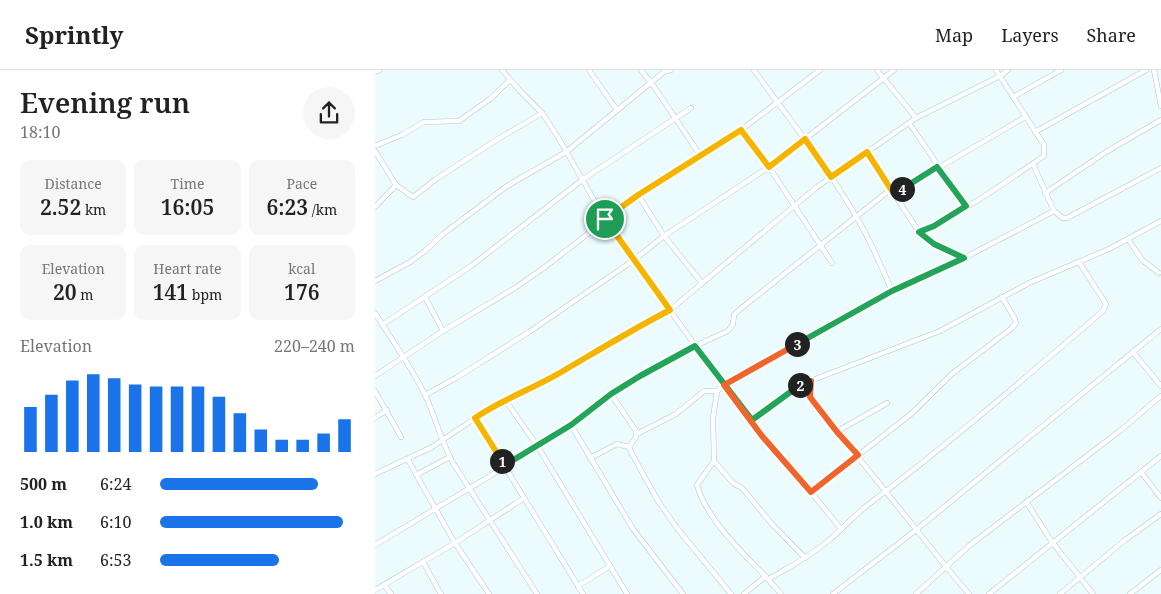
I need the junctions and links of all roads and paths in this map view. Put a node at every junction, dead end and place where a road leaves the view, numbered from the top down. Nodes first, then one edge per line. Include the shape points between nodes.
1 (380, 70) edge
2 (511, 70) edge
3 (589, 70) edge
4 (641, 70) edge
5 (671, 70) edge
6 (755, 70) edge
7 (811, 70) edge
8 (820, 70) edge
9 (877, 70) edge
10 (894, 70) edge
11 (996, 70) edge
12 (1009, 70) edge
13 (1061, 70) edge
14 (1146, 70) edge
15 (1154, 70) edge
16 (375, 72) edge
17 (504, 72) edge
18 (815, 75) junction
19 (1000, 76) junction
20 (884, 78) junction
21 (510, 80) junction
22 (652, 84) junction
23 (1013, 97) junction
24 (778, 103) junction
25 (1161, 106) edge
26 (691, 108) dead end
27 (617, 110) junction
28 (542, 114) junction
29 (1025, 117) junction
30 (676, 118) junction
31 (916, 118) junction
32 (1161, 120) edge
33 (909, 124) junction
34 (741, 130) junction
35 (1035, 132) junction
36 (805, 139) junction
37 (375, 146) edge
38 (375, 151) edge
39 (566, 152) junction
40 (867, 152) junction
41 (701, 155) junction
42 (1033, 164) junction
43 (769, 167) junction
44 (937, 167) junction
45 (1161, 168) edge
46 (831, 177) junction
47 (582, 180) junction
48 (396, 185) junction
49 (893, 191) junction
50 (1045, 193) junction
51 (638, 195) junction
52 (795, 206) junction
53 (966, 206) junction
54 (375, 207) edge
55 (1054, 211) junction
56 (857, 217) junction
57 (605, 219) junction
58 (1161, 221) edge
59 (919, 232) junction
60 (664, 236) junction
61 (1128, 240) junction
62 (822, 244) junction
63 (964, 258) junction
64 (634, 260) junction
65 (1079, 262) junction
66 (833, 263) dead end
67 (1159, 273) dead end
68 (375, 281) edge
69 (702, 283) junction
70 (892, 291) junction
71 (425, 296) junction
72 (1002, 297) junction
73 (670, 310) junction
74 (375, 313) edge
75 (382, 325) junction
76 (1161, 329) edge
77 (443, 331) junction
78 (695, 346) junction
79 (1133, 352) junction
80 (405, 357) junction
81 (375, 376) edge
82 (811, 381) junction
83 (724, 385) junction
84 (800, 385) junction
85 (1161, 386) edge
86 (375, 391) edge
87 (717, 392) junction
88 (611, 394) junction
89 (425, 395) junction
90 (1161, 396) edge
91 (810, 397) junction
92 (506, 400) junction
93 (887, 403) dead end
94 (387, 410) junction
95 (375, 418) edge
96 (475, 418) junction
97 (752, 420) junction
98 (571, 425) junction
99 (837, 432) junction
100 (637, 434) junction
101 (401, 437) dead end
102 (442, 442) junction
103 (538, 446) junction
104 (629, 447) junction
105 (858, 455) junction
106 (1161, 456) edge
107 (450, 457) junction
108 (590, 458) junction
109 (408, 460) junction
110 (714, 461) junction
111 (505, 465) junction
112 (1141, 472) junction
113 (375, 474) edge
114 (416, 475) junction
115 (469, 487) junction
116 (811, 492) junction
117 (886, 492) junction
118 (524, 498) junction
119 (1161, 498) edge
120 (1027, 503) junction
121 (435, 509) junction
122 (1161, 514) edge
123 (490, 519) junction
124 (841, 529) junction
125 (917, 530) junction
126 (1052, 542) junction
127 (376, 543) edge
128 (455, 543) junction
129 (805, 558) junction
130 (423, 562) junction
131 (610, 566) junction
132 (946, 567) junction
133 (1161, 570) edge
134 (767, 578) junction
135 (1080, 578) junction
136 (384, 585) junction
137 (578, 586) junction
138 (375, 590) edge
139 (391, 594) edge
140 (441, 594) edge
141 (489, 594) edge
142 (537, 594) edge
143 (582, 594) edge
144 (627, 594) edge
145 (683, 594) edge
146 (731, 594) edge
147 (744, 594) edge
148 (781, 594) edge
149 (833, 594) edge
150 (915, 594) edge
151 (969, 594) edge
152 (989, 594) edge
153 (1060, 594) edge
154 (1093, 594) edge
155 (1130, 594) edge

1 - 16 street
2 - 17 street
3 - 27 street
4 - 22 street
5 - 22 street via 665,71
6 - 24 street
7 - 18 street
8 - 18 street
9 - 20 street
10 - 20 street
11 - 19 street
12 - 19 street
13 - 23 street
14 - 35 street
15 - 25 street
17 - 21 street
18 - 24 street
19 - 23 street
19 - 31 street
20 - 31 street
20 - 36 street
21 - 28 street
21 - 37 street via 490,100 459,122 419,124
22 - 27 street
22 - 30 street
23 - 29 street
24 - 34 street
24 - 36 street
26 - 30 street
27 - 39 street
28 - 39 street
28 - 48 street via 498,139 413,197
29 - 35 street
29 - 44 street
30 - 41 street
30 - 47 street
31 - 33 street
32 - 50 street
33 - 40 street
33 - 44 street
34 - 41 street
34 - 43 street
35 - 42 street via 1045,152
36 - 43 street
36 - 46 street
38 - 48 street
39 - 47 street
39 - 68 street via 507,186 425,251
40 - 46 street
40 - 49 street
41 - 51 street
42 - 50 street
42 - 53 street
43 - 52 street
43 - 60 street
44 - 49 street
44 - 53 street
45 - 55 street via 1067,218
46 - 52 street
46 - 56 street
47 - 57 street
47 - 71 street via 471,266
48 - 54 street
49 - 56 street
49 - 59 street
50 - 55 street
51 - 57 street
51 - 60 street
52 - 62 street
52 - 69 street
53 - 59 street
55 - 63 street
56 - 62 street
56 - 70 street
57 - 64 street
57 - 77 street via 530,278
58 - 61 street
59 - 63 street via 934,244
60 - 64 street
60 - 69 street
61 - 65 street
61 - 67 street via 1142,260
62 - 66 street
62 - 78 street via 739,310 728,330
63 - 70 street
64 - 73 street
64 - 89 street via 488,359
65 - 72 street
65 - 117 street via 1103,296 1106,304 1103,311
69 - 73 street
70 - 83 street
71 - 75 street
71 - 77 street
72 - 82 street via 940,331
72 - 105 street via 1015,319 1013,328 943,380 911,414
73 - 78 street
73 - 92 street
74 - 75 street
75 - 80 street
76 - 79 street
77 - 80 street
78 - 83 street
78 - 88 street
79 - 85 street
79 - 125 street
80 - 81 street
80 - 89 street
82 - 84 street
82 - 91 street
83 - 87 street
83 - 97 street
84 - 91 street
84 - 97 street
86 - 94 street
87 - 100 street via 704,391 676,414
87 - 110 street via 713,418
88 - 98 street
88 - 100 street
89 - 102 street
90 - 120 street
91 - 99 street
92 - 96 street
92 - 103 street
93 - 99 street
94 - 95 street
94 - 101 street
96 - 102 street
96 - 111 street
97 - 116 street
98 - 103 street
98 - 108 street
99 - 105 street
100 - 104 street
102 - 107 street
102 - 109 street
103 - 111 street
103 - 131 street
104 - 108 street via 617,444
104 - 146 street via 677,528
105 - 116 street
105 - 117 street
106 - 112 street
107 - 114 street
107 - 115 street
108 - 145 street via 633,529
109 - 113 street
109 - 114 street
110 - 129 street
110 - 134 street via 697,484 699,492 717,522
111 - 115 street
111 - 118 street
112 - 119 street
112 - 126 street
114 - 121 street
115 - 121 street
115 - 123 street
116 - 124 street
117 - 124 street
117 - 125 street
118 - 123 street
118 - 137 street
120 - 126 street
120 - 132 street
121 - 127 street
121 - 128 street
122 - 135 street
123 - 128 street
123 - 142 street
124 - 129 street
125 - 132 street
125 - 149 street
126 - 135 street
126 - 152 street
128 - 130 street
128 - 141 street
129 - 134 street
130 - 136 street
130 - 140 street
131 - 137 street
131 - 144 street
132 - 150 street
132 - 151 street
133 - 155 street
134 - 147 street
134 - 148 street
135 - 153 street
135 - 154 street
136 - 138 street
136 - 139 street
137 - 143 street

